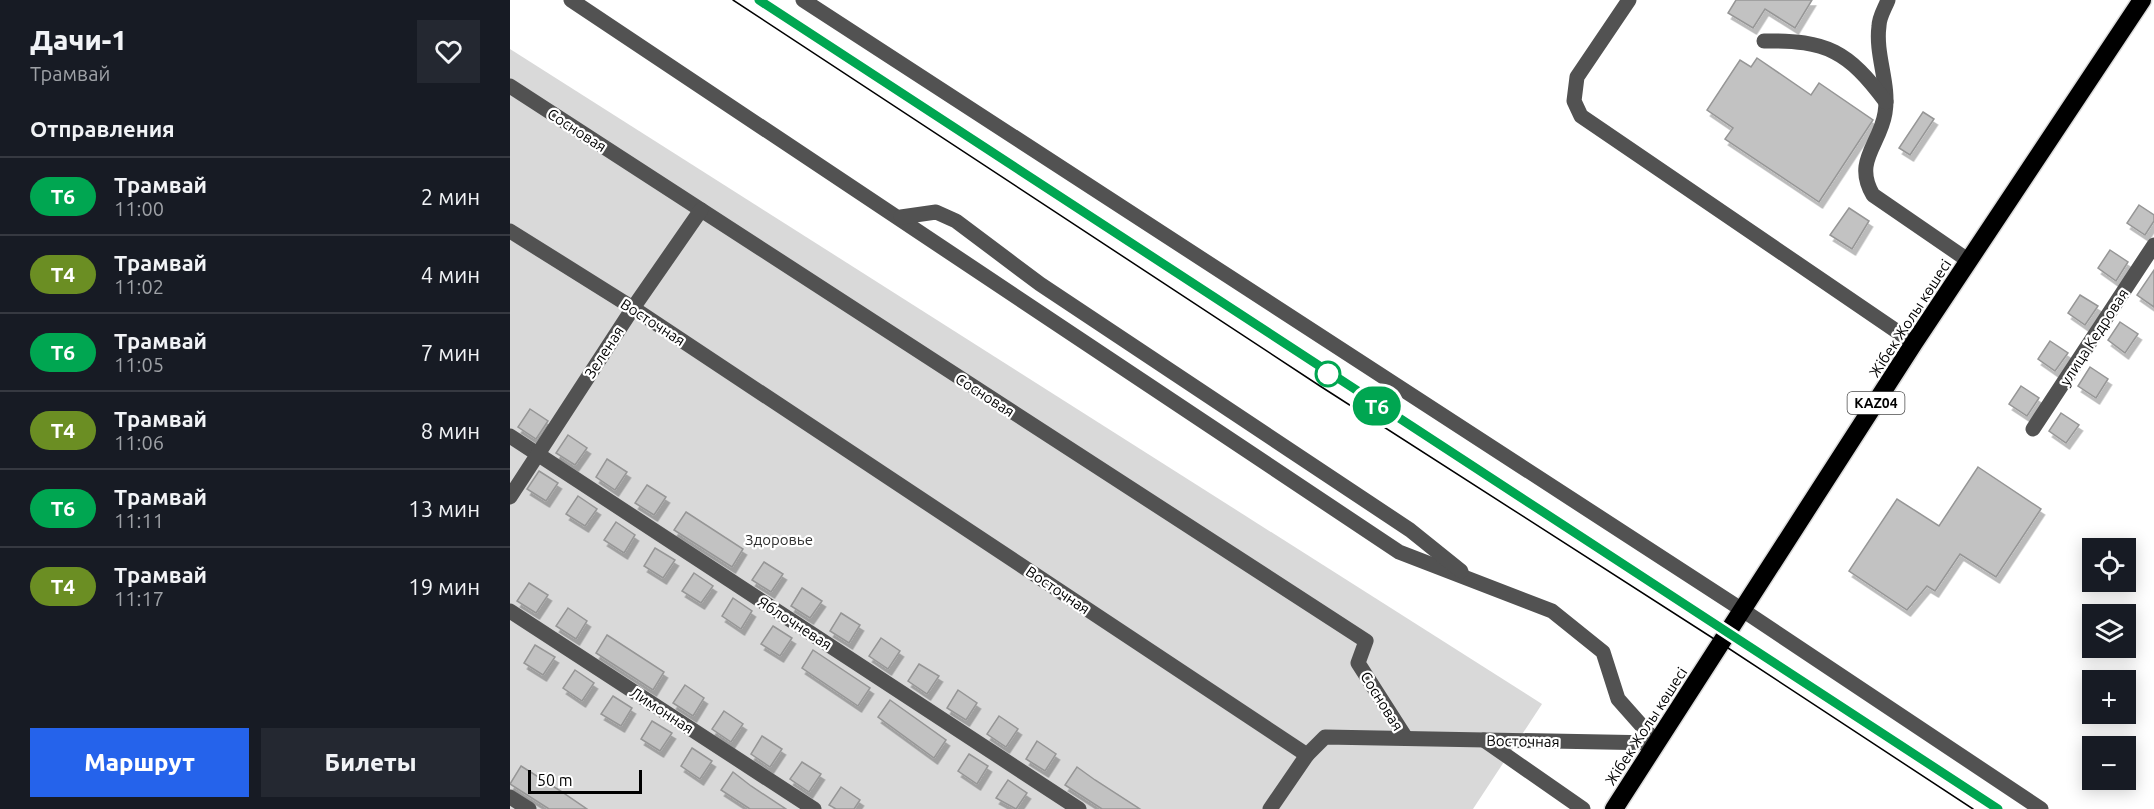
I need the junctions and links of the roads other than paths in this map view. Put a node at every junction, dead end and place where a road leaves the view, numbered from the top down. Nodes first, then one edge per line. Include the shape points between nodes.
1 (571, 0) edge
2 (803, 0) edge
3 (1629, 0) edge
4 (1888, 0) edge
5 (2142, 0) edge
6 (1764, 41) dead end
7 (510, 86) edge
8 (1886, 102) junction
9 (701, 210) junction
10 (901, 218) junction
11 (510, 231) edge
12 (2154, 245) edge
13 (1969, 261) junction
14 (633, 308) junction
15 (1914, 343) junction
16 (2033, 429) dead end
17 (510, 436) edge
18 (538, 454) junction
19 (510, 497) edge
20 (1471, 580) junction
21 (510, 611) edge
22 (1744, 611) junction
23 (1406, 738) junction
24 (1484, 740) junction
25 (1657, 743) junction
26 (1307, 755) junction
27 (510, 797) edge
28 (529, 809) edge
29 (814, 809) edge
30 (1079, 809) edge
31 (1270, 809) edge
32 (1582, 809) edge
33 (1614, 809) edge
34 (2041, 809) edge

1 - 10 street
2 - 22 street
3 - 15 street via 1577,78 1574,101 1581,116
4 - 8 street via 1879,23 1878,39
5 - 13 highway, Жібек Жолы көшесі / KАZ04
6 - 8 street via 1800,40 1826,46 1859,69
7 - 9 street, Сосновая
8 - 13 street via 1882,124 1868,156 1864,178 1868,187 1882,202
9 - 14 street, Зеленая
9 - 23 street, Сосновая via 1366,641 1358,663
10 - 20 street via 1400,552
10 - 20 street via 936,212 956,221 1040,284 1410,530
11 - 14 street, Восточная
12 - 16 street, улица Кедровая
13 - 15 highway, Жібек Жолы көшесі / KАZ04
14 - 18 street, Зеленая
14 - 26 street, Восточная
15 - 22 highway, Жібек Жолы көшесі / KАZ04
17 - 18 street, Яблочневая
18 - 19 street, Зеленая
18 - 30 street, Яблочневая
20 - 25 street via 1552,611 1603,652 1618,699
21 - 29 street, Лимонная
22 - 25 highway, Жібек Жолы көшесі / KАZ04
22 - 34 street
23 - 24 street, Восточная
23 - 26 street, Восточная via 1325,737
24 - 25 street, Восточная
24 - 32 street
25 - 33 highway, Жібек Жолы көшесі / KАZ04
26 - 31 street
27 - 28 street

